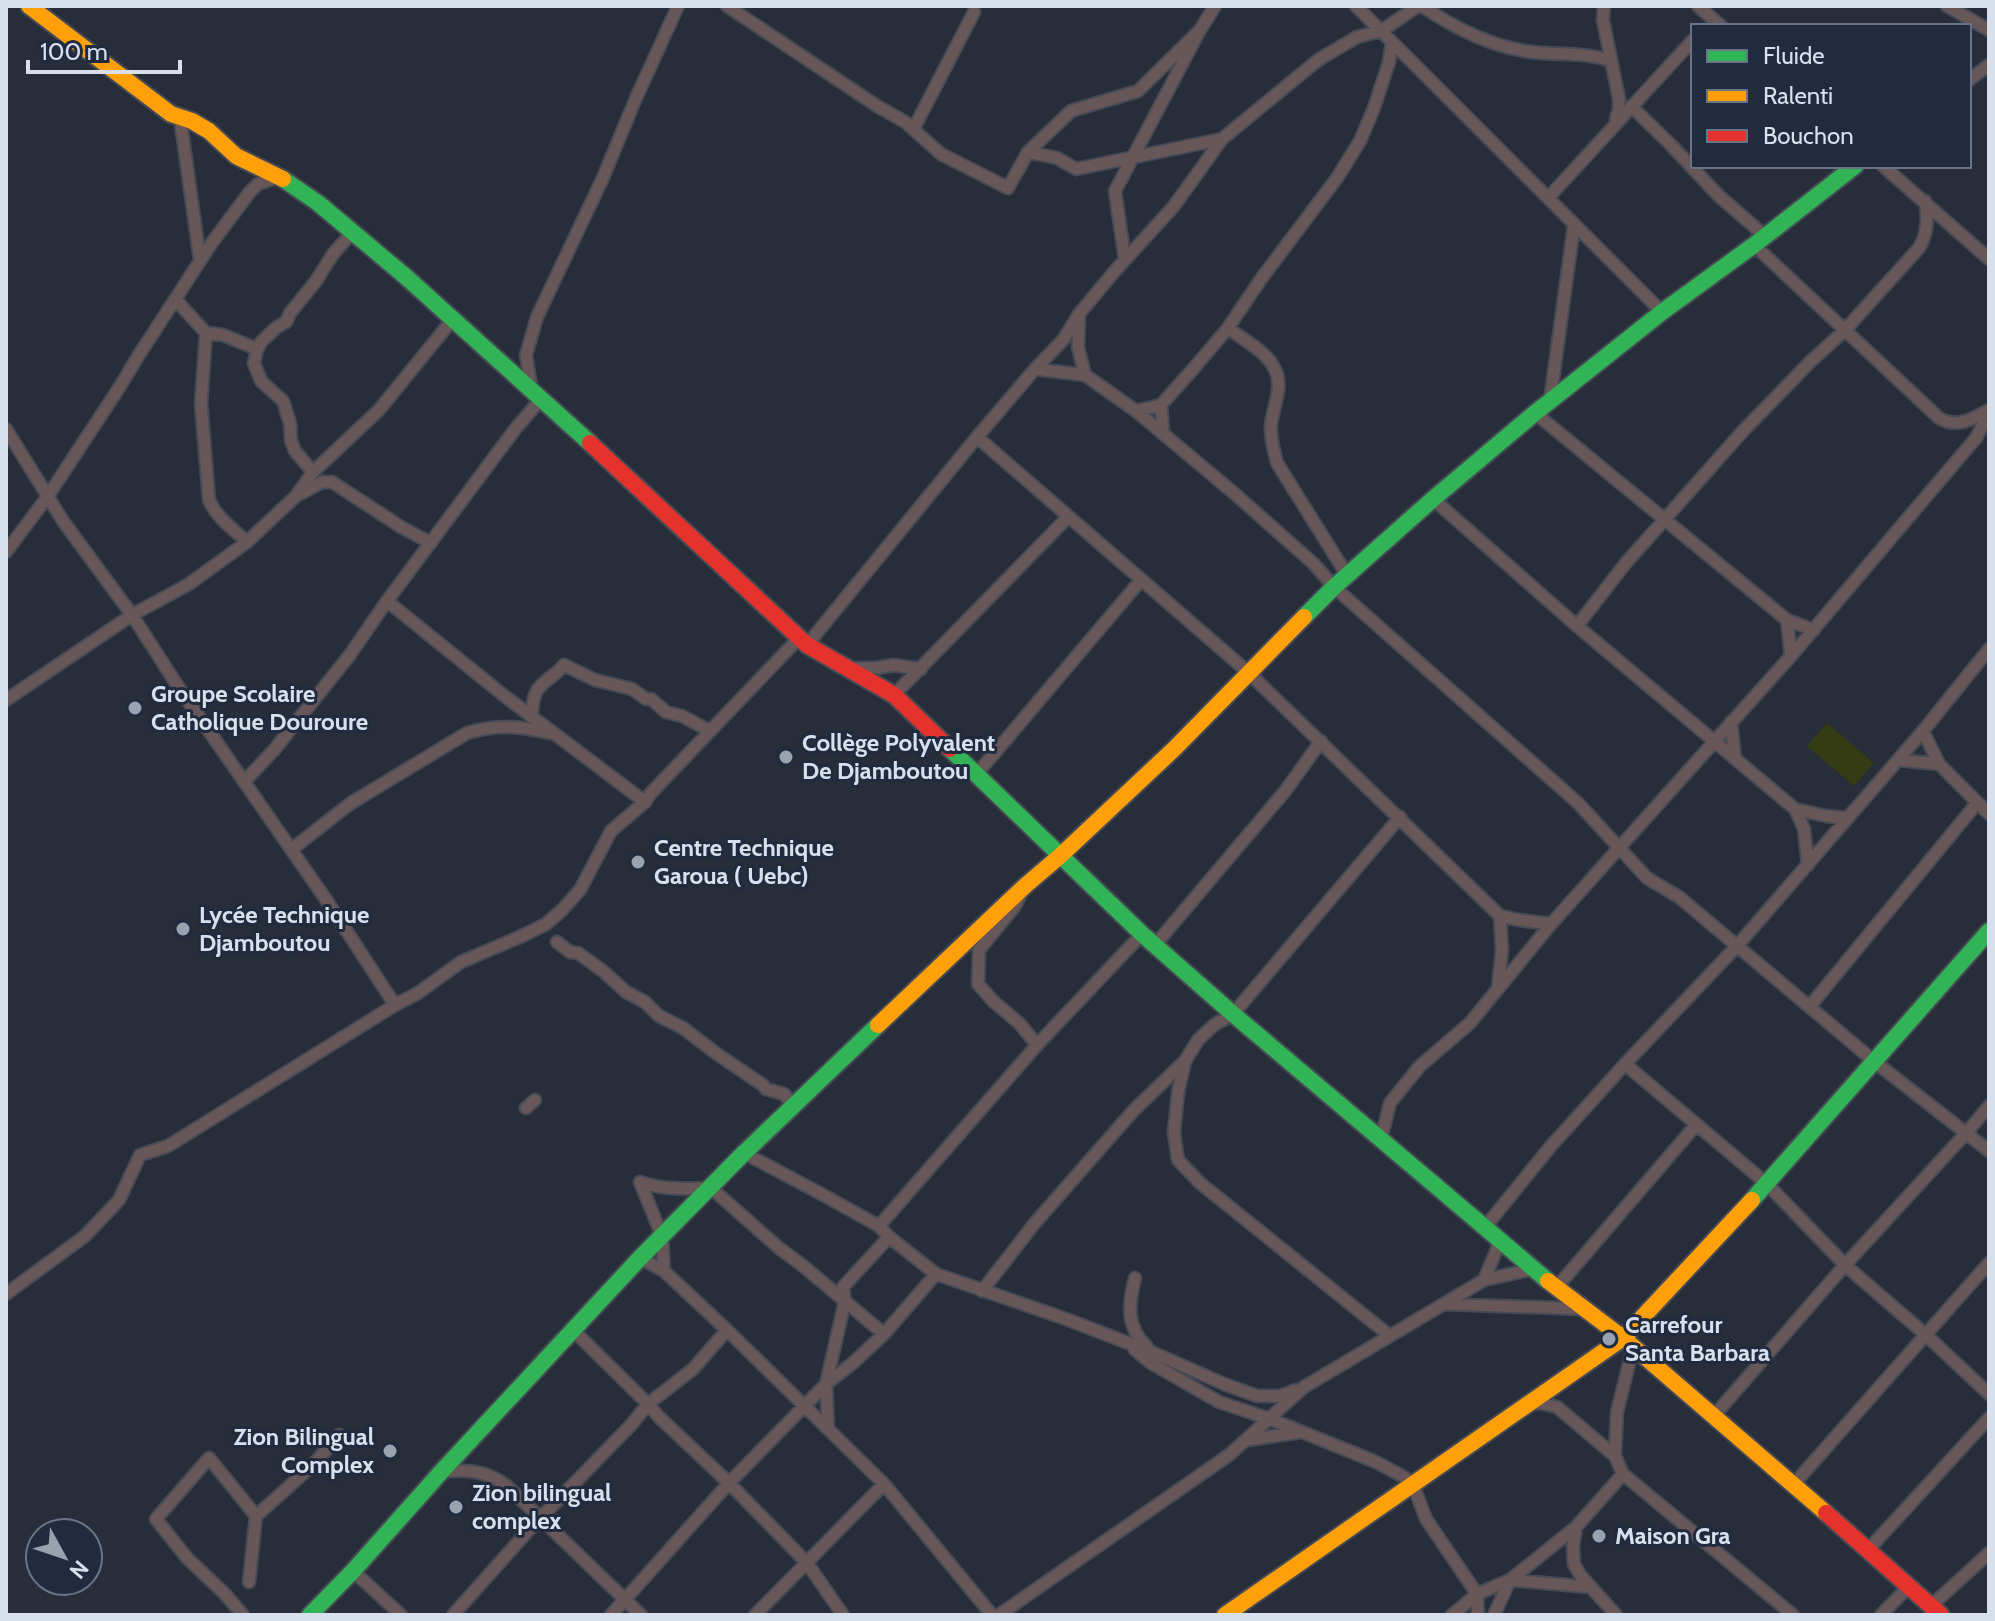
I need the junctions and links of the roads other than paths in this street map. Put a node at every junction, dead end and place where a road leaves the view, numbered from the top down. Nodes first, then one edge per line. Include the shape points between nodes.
1 (29, 6) edge
2 (678, 6) edge
3 (727, 6) edge
4 (1215, 6) edge
5 (1356, 6) edge
6 (1420, 6) edge
7 (1604, 6) edge
8 (1698, 6) edge
9 (1947, 6) edge
10 (974, 12) dead end
11 (1713, 24) edge
12 (1200, 30) junction
13 (1989, 30) edge
14 (1381, 31) junction
15 (1691, 42) edge
16 (1392, 43) junction
17 (1611, 61) junction
18 (1989, 65) edge
19 (1971, 78) edge
20 (1631, 106) junction
21 (180, 117) junction
22 (1614, 124) junction
23 (914, 128) junction
24 (1222, 139) junction
25 (1028, 152) junction
26 (1132, 158) junction
27 (1691, 166) edge
28 (1693, 168) edge
29 (1852, 168) edge
30 (1885, 168) edge
31 (279, 177) junction
32 (1548, 198) junction
33 (1925, 201) junction
34 (1574, 225) junction
35 (359, 238) junction
36 (1760, 240) junction
37 (1989, 259) edge
38 (200, 260) junction
39 (1125, 260) junction
40 (175, 299) junction
41 (1662, 312) junction
42 (1079, 314) junction
43 (453, 319) junction
44 (1228, 328) junction
45 (1845, 330) junction
46 (206, 333) junction
47 (257, 349) junction
48 (1035, 369) junction
49 (1085, 375) junction
50 (536, 393) junction
51 (1549, 402) junction
52 (1161, 405) junction
53 (1136, 411) junction
54 (1989, 412) edge
55 (1535, 413) junction
56 (6, 429) edge
57 (1163, 433) junction
58 (977, 437) junction
59 (313, 472) junction
60 (48, 496) junction
61 (296, 496) junction
62 (1433, 499) junction
63 (1068, 517) junction
64 (1666, 519) junction
65 (12, 535) edge
66 (247, 542) junction
67 (431, 543) junction
68 (6, 552) edge
69 (1141, 580) junction
70 (1341, 581) junction
71 (387, 601) junction
72 (132, 615) junction
73 (1787, 620) junction
74 (1577, 626) junction
75 (1814, 630) junction
76 (803, 642) junction
77 (1989, 649) edge
78 (1791, 656) junction
79 (856, 668) junction
80 (921, 669) junction
81 (1249, 673) junction
82 (895, 694) junction
83 (6, 700) edge
84 (531, 717) junction
85 (1731, 722) junction
86 (710, 731) junction
87 (1923, 731) junction
88 (553, 734) junction
89 (1714, 740) junction
90 (1321, 741) junction
91 (1735, 758) junction
92 (1898, 760) junction
93 (1939, 764) junction
94 (976, 775) junction
95 (244, 782) junction
96 (645, 802) junction
97 (1977, 803) junction
98 (1795, 809) junction
99 (1989, 814) edge
100 (1400, 817) junction
101 (1848, 818) junction
102 (292, 849) junction
103 (1619, 849) junction
104 (1060, 856) junction
105 (1808, 865) junction
106 (1026, 885) junction
107 (1500, 916) junction
108 (1551, 924) junction
109 (1989, 931) edge
110 (1149, 939) junction
111 (557, 942) dead end
112 (1737, 946) junction
113 (1497, 990) junction
114 (395, 1005) junction
115 (1810, 1006) junction
116 (1233, 1014) junction
117 (1037, 1045) junction
118 (1185, 1061) junction
119 (1875, 1062) junction
120 (1625, 1064) junction
121 (795, 1104) junction
122 (1989, 1106) edge
123 (1696, 1125) junction
124 (1967, 1132) junction
125 (1381, 1139) junction
126 (1989, 1151) edge
127 (744, 1153) junction
128 (1767, 1184) junction
129 (711, 1188) junction
130 (879, 1226) junction
131 (1486, 1226) junction
132 (662, 1236) junction
133 (889, 1237) junction
134 (1501, 1239) junction
135 (640, 1258) junction
136 (1989, 1263) edge
137 (1845, 1265) junction
138 (1533, 1269) junction
139 (664, 1271) junction
140 (936, 1274) junction
141 (1135, 1278) dead end
142 (1484, 1280) junction
143 (1557, 1287) junction
144 (982, 1291) junction
145 (6, 1294) edge
146 (845, 1301) junction
147 (1445, 1304) junction
148 (1583, 1309) junction
149 (573, 1330) junction
150 (727, 1330) junction
151 (884, 1334) junction
152 (1926, 1335) junction
153 (1390, 1336) junction
154 (1127, 1343) junction
155 (1628, 1343) junction
156 (1154, 1353) junction
157 (826, 1384) junction
158 (1304, 1387) junction
159 (1989, 1394) edge
160 (648, 1404) junction
161 (1528, 1405) junction
162 (805, 1407) junction
163 (659, 1417) junction
164 (1713, 1417) junction
165 (1989, 1418) edge
166 (1270, 1419) junction
167 (631, 1425) junction
168 (828, 1428) junction
169 (1302, 1432) junction
170 (339, 1435) dead end
171 (1246, 1441) junction
172 (1615, 1456) junction
173 (442, 1471) junction
174 (1623, 1474) junction
175 (729, 1483) junction
176 (884, 1484) junction
177 (1413, 1484) junction
178 (1794, 1484) junction
179 (256, 1516) junction
180 (541, 1518) junction
181 (1576, 1527) junction
182 (1868, 1550) junction
183 (1989, 1553) edge
184 (807, 1563) junction
185 (353, 1571) junction
186 (1510, 1580) junction
187 (249, 1582) dead end
188 (1909, 1586) junction
189 (1590, 1587) junction
190 (1477, 1594) junction
191 (626, 1601) junction
192 (1936, 1610) edge
193 (243, 1615) edge
194 (310, 1615) edge
195 (401, 1615) edge
196 (453, 1615) edge
197 (611, 1615) edge
198 (641, 1615) edge
199 (755, 1615) edge
200 (843, 1615) edge
201 (992, 1615) edge
202 (999, 1615) edge
203 (1225, 1615) edge
204 (1452, 1615) edge
205 (1478, 1615) edge
206 (1494, 1615) edge
207 (1616, 1615) edge
208 (1793, 1615) edge
209 (1881, 1615) edge

1 - 21 street
2 - 50 street via 537,317 526,355
3 - 23 street
4 - 12 street
5 - 14 street
6 - 14 street
6 - 17 street via 1483,40 1525,52
7 - 17 street
8 - 11 street
9 - 13 street
10 - 23 street
12 - 25 street via 1138,91 1071,111
12 - 26 street
14 - 16 street
14 - 24 street via 1357,37 1318,60
15 - 20 street
16 - 32 street
16 - 44 street via 1360,141
17 - 22 street via 1619,99
18 - 19 street
20 - 22 street
20 - 27 street
21 - 31 street via 209,131 236,156
21 - 38 street
22 - 32 street
23 - 25 street via 941,154 1008,188
24 - 26 street
24 - 39 street via 1174,206
25 - 26 street via 1057,158 1076,169
26 - 39 street via 1115,191
28 - 36 street
29 - 36 street
30 - 33 street
31 - 35 street
31 - 38 street via 249,193
32 - 34 street
33 - 37 street
33 - 45 street via 1925,239
34 - 41 street
34 - 51 street
35 - 43 street
35 - 47 street via 349,236 286,322
36 - 41 street
36 - 45 street
38 - 40 street
39 - 42 street
40 - 46 street
40 - 60 street
41 - 51 street
42 - 48 street
42 - 49 street via 1078,347
43 - 50 street
43 - 59 street via 379,410
44 - 52 street
44 - 70 street via 1265,356 1278,376 1271,425 1277,463
45 - 54 street via 1947,424
45 - 64 street via 1768,403
46 - 47 street
46 - 66 street via 201,403 209,500
47 - 59 street via 257,372 283,401 295,451
48 - 49 street
48 - 58 street
49 - 53 street
50 - 67 street
50 - 76 street
51 - 55 street
52 - 53 street
52 - 57 street
53 - 57 street
54 - 75 street via 1976,438
55 - 62 street
55 - 64 street
56 - 60 street
57 - 70 street via 1314,564
58 - 63 street
58 - 76 street
59 - 61 street
60 - 65 street
60 - 72 street
61 - 66 street
61 - 67 street via 332,482
62 - 70 street
62 - 74 street
63 - 69 street
63 - 80 street
64 - 73 street
64 - 74 street
65 - 68 street
66 - 72 street via 189,584
67 - 71 street
69 - 81 street
69 - 94 street
70 - 81 street
70 - 103 street via 1578,803
71 - 84 street
71 - 95 street via 349,656
72 - 83 street
72 - 95 street
73 - 75 street
73 - 78 street
74 - 89 street
75 - 78 street
76 - 79 street
76 - 82 street
76 - 86 street
77 - 87 street
78 - 85 street
79 - 80 street
79 - 82 street
80 - 82 street
81 - 90 street
81 - 104 street
82 - 94 street
84 - 86 street via 538,689 564,665 632,689 666,712
84 - 88 street
85 - 89 street
85 - 91 street
86 - 96 street
87 - 92 street
87 - 93 street
88 - 96 street
88 - 102 street via 521,726 467,733 351,803
89 - 91 street
89 - 103 street
90 - 100 street
90 - 110 street via 1286,790
91 - 98 street
92 - 93 street
92 - 101 street
93 - 97 street
94 - 104 street
95 - 102 street
96 - 114 street via 611,831 580,890 546,924 461,962
97 - 99 street
97 - 115 street
98 - 101 street
98 - 105 street via 1804,829
100 - 107 street
100 - 116 street
101 - 105 street
102 - 114 street
103 - 108 street
103 - 112 street via 1647,878 1679,897
104 - 106 street
104 - 110 street
105 - 112 street
106 - 117 street via 979,950 978,984
106 - 121 street
107 - 108 street
107 - 113 street
108 - 113 street
109 - 119 street
110 - 116 street
110 - 117 street
111 - 121 street
112 - 115 street
112 - 120 street
113 - 125 street via 1390,1103
114 - 145 street via 168,1146 140,1155 119,1200 94,1227
115 - 119 street
116 - 118 street via 1198,1040
116 - 125 street
117 - 130 street
118 - 144 street via 1133,1111
118 - 153 street via 1174,1133 1178,1160
119 - 124 street
119 - 128 street
120 - 123 street
120 - 131 street
121 - 127 street
122 - 124 street
123 - 128 street
123 - 143 street
124 - 126 street
124 - 137 street
125 - 131 street
127 - 129 street
127 - 130 street
128 - 137 street
128 - 155 street
129 - 132 street
129 - 132 street via 681,1190 640,1182
129 - 146 street
130 - 133 street
131 - 134 street
132 - 135 street
132 - 139 street
133 - 140 street
133 - 146 street via 843,1287
134 - 138 street
134 - 142 street
135 - 139 street
135 - 149 street
136 - 152 street
137 - 152 street
137 - 164 street
138 - 142 street
138 - 143 street
139 - 150 street
140 - 144 street
140 - 151 street
141 - 156 street via 1131,1321 1137,1337
142 - 147 street
143 - 148 street
144 - 154 street
146 - 151 street
146 - 157 street
147 - 148 street
147 - 153 street
148 - 155 street
149 - 160 street
149 - 173 street
150 - 160 street via 693,1369
150 - 162 street
151 - 157 street
152 - 159 street
152 - 178 street
153 - 158 street
154 - 156 street
154 - 166 street via 1219,1402
155 - 161 street
155 - 164 street
155 - 172 street
156 - 158 street via 1257,1396 1280,1396
157 - 162 street
157 - 168 street
158 - 166 street
160 - 163 street
160 - 167 street
161 - 172 street via 1557,1407
161 - 177 street
162 - 168 street
162 - 175 street
163 - 167 street
163 - 175 street
164 - 178 street
165 - 182 street
166 - 169 street
166 - 171 street
167 - 180 street
168 - 176 street
169 - 171 street
169 - 177 street via 1376,1462
170 - 179 street
171 - 202 street
172 - 174 street
173 - 180 street via 477,1471 493,1477
173 - 185 street
174 - 181 street
174 - 208 street
175 - 184 street
175 - 191 street
176 - 184 street
176 - 201 street
177 - 190 street via 1426,1519
177 - 203 street
178 - 182 street
179 - 187 street
179 - 193 street via 209,1458 156,1519
180 - 191 street
180 - 196 street
181 - 186 street
181 - 189 street via 1574,1564
182 - 188 street
183 - 192 street
184 - 199 street
184 - 200 street
185 - 194 street
185 - 195 street
186 - 189 street
186 - 190 street
186 - 206 street
188 - 192 street
188 - 209 street
189 - 207 street
190 - 204 street
190 - 205 street
191 - 197 street
191 - 198 street

